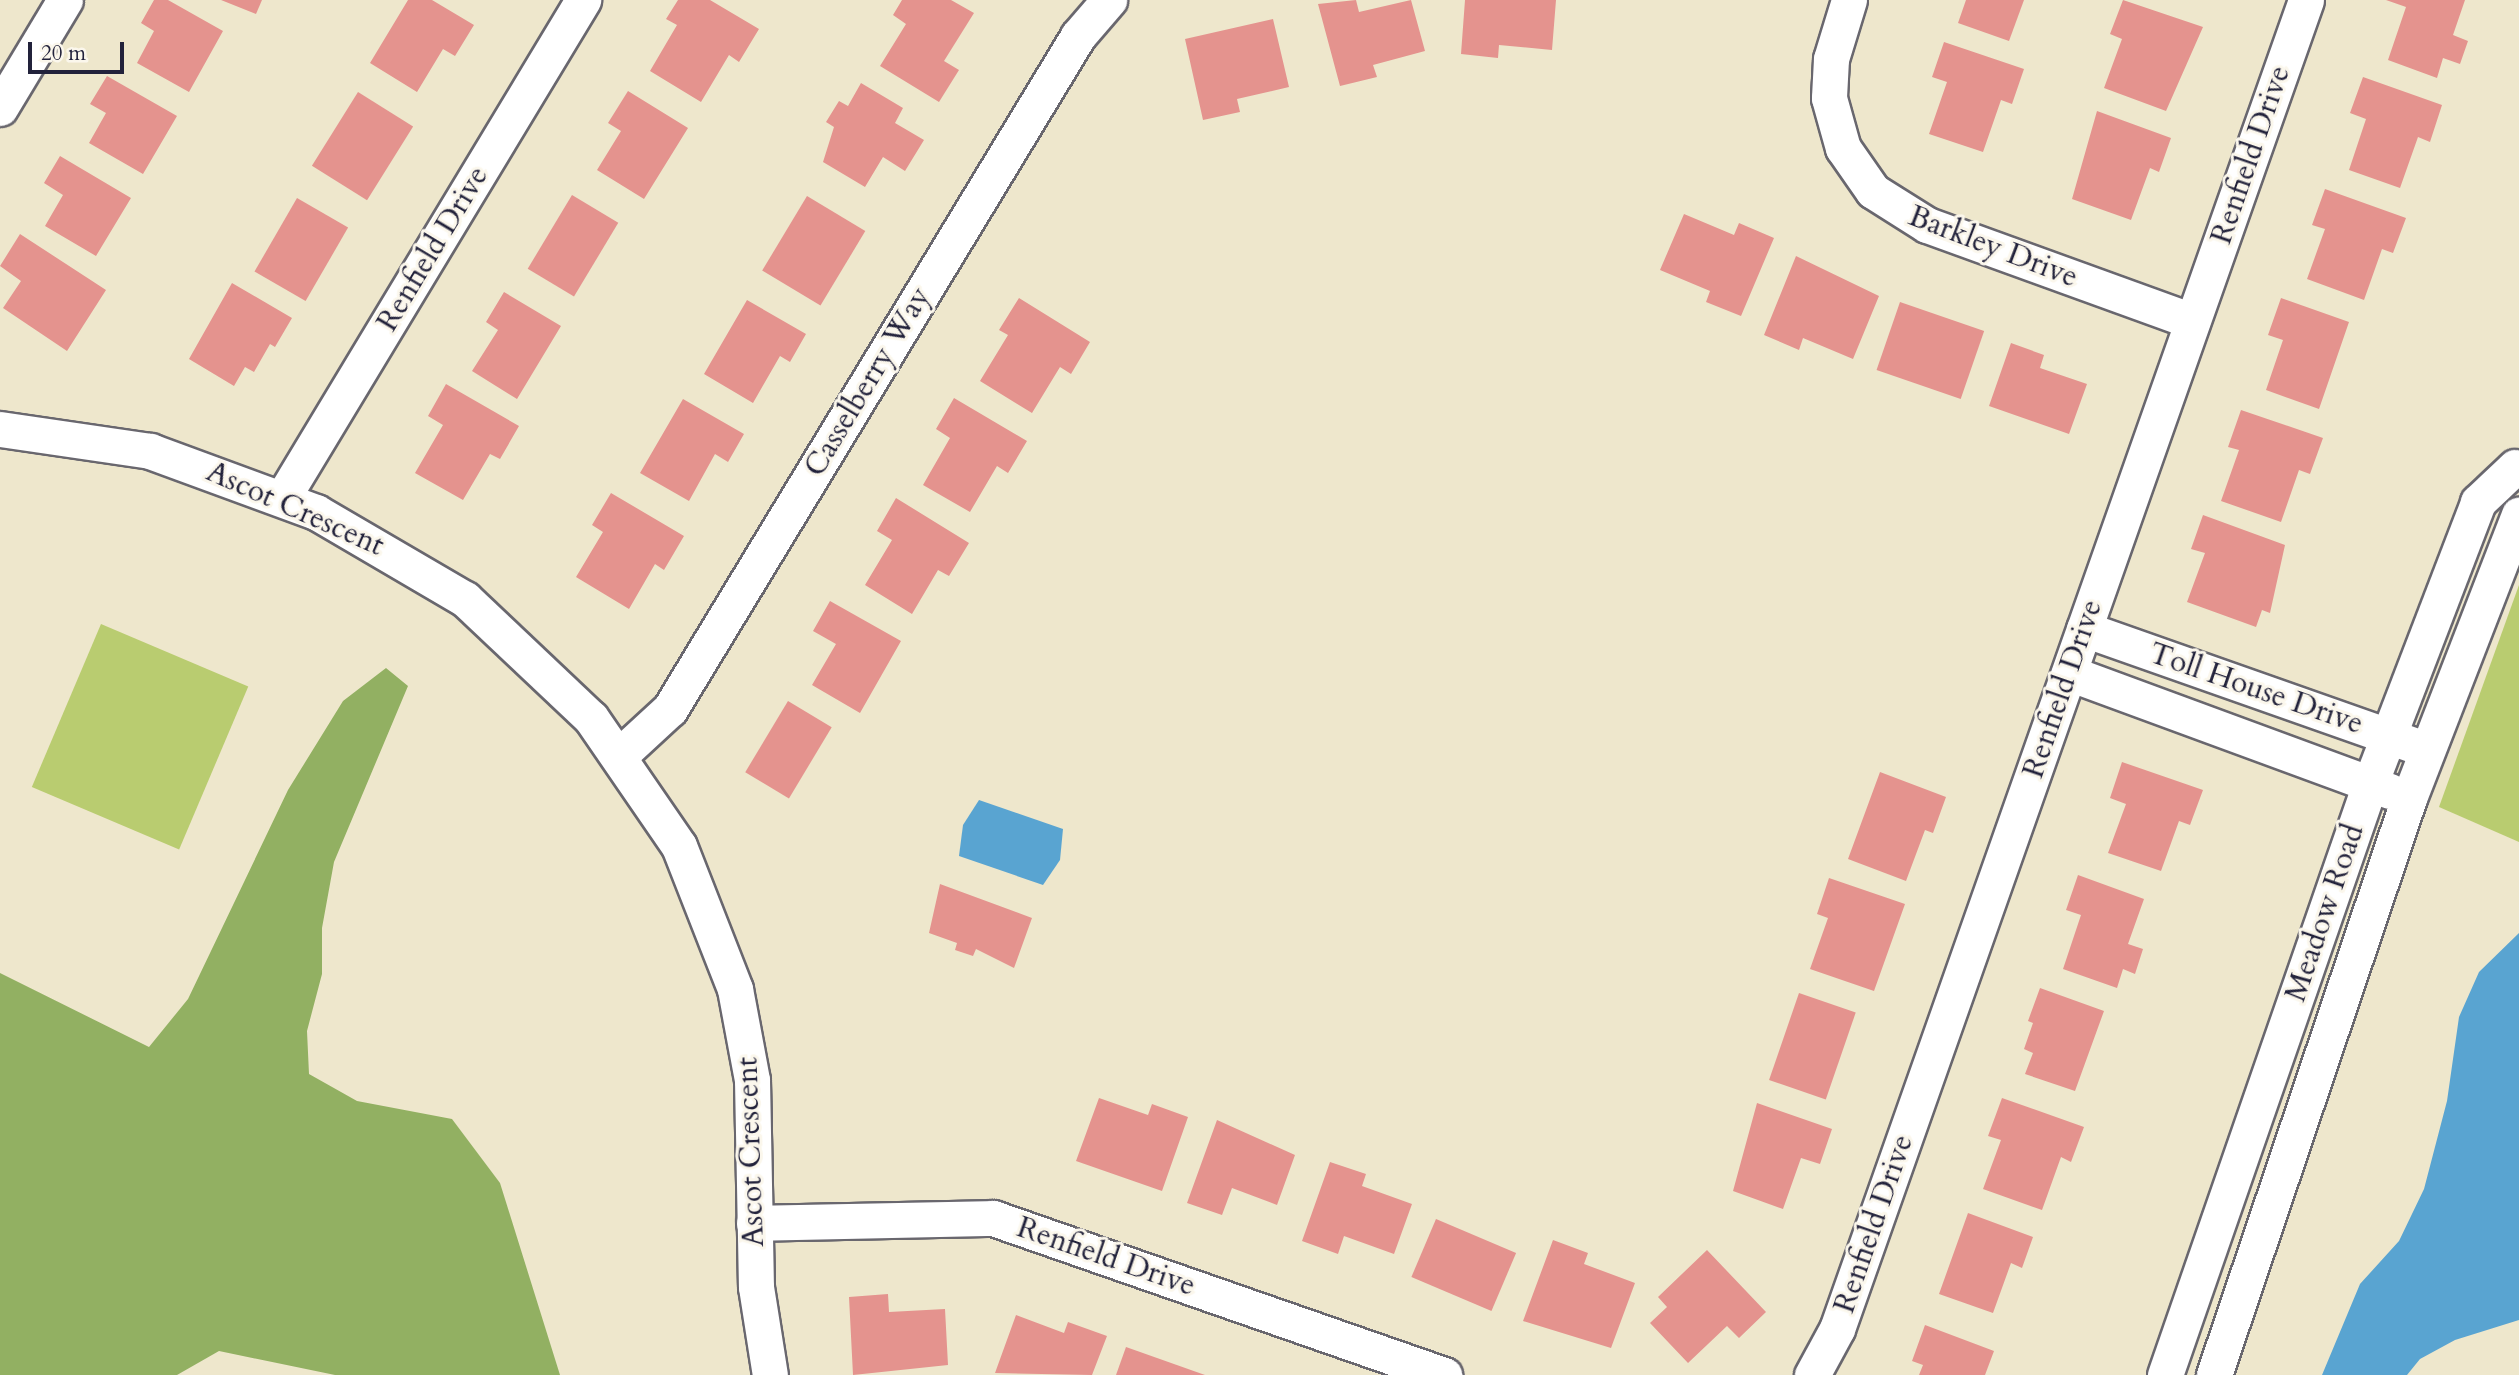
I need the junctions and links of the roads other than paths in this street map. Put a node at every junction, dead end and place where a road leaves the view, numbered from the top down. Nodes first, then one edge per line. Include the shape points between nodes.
1 (65, 0) edge
2 (583, 0) edge
3 (1849, 0) edge
4 (2306, 0) edge
5 (1095, 5) edge
6 (0, 108) edge
7 (2192, 321) junction
8 (0, 429) edge
9 (2517, 461) edge
10 (283, 497) junction
11 (2519, 509) edge
12 (2519, 515) edge
13 (2084, 629) junction
14 (2068, 673) junction
15 (2389, 736) junction
16 (2428, 749) junction
17 (620, 755) junction
18 (2370, 784) junction
19 (2409, 798) junction
20 (754, 1223) junction
21 (770, 1375) edge
22 (1444, 1375) edge
23 (1812, 1375) edge
24 (2165, 1375) edge
25 (2214, 1375) edge

1 - 6 street
2 - 10 street, Renfield Drive
3 - 7 street, Barkley Drive via 1830,59 1829,98 1843,148 1873,191 1927,225
4 - 7 street, Renfield Drive
5 - 17 street, Casselberry Way via 670,709
7 - 13 street, Renfield Drive
8 - 10 street, Ascot Crescent via 150,451
9 - 11 street, Meadow Road
9 - 15 street, Meadow Road via 2478,502
10 - 17 street, Ascot Crescent via 370,538 466,599 555,678
12 - 16 street, Meadow Road
13 - 14 street, Renfield Drive
13 - 15 street, Toll House Drive
14 - 18 street, Toll House Drive
14 - 23 street, Renfield Drive via 1837,1329
15 - 16 street, Toll House Drive
15 - 18 street, Meadow Road
16 - 19 street, Meadow Road
17 - 20 street, Ascot Crescent via 703,893 735,989 752,1080
18 - 19 street, Toll House Drive
18 - 24 street, Meadow Road
19 - 25 street, Meadow Road
20 - 21 street, Ascot Crescent
20 - 22 street, Renfield Drive via 993,1218

